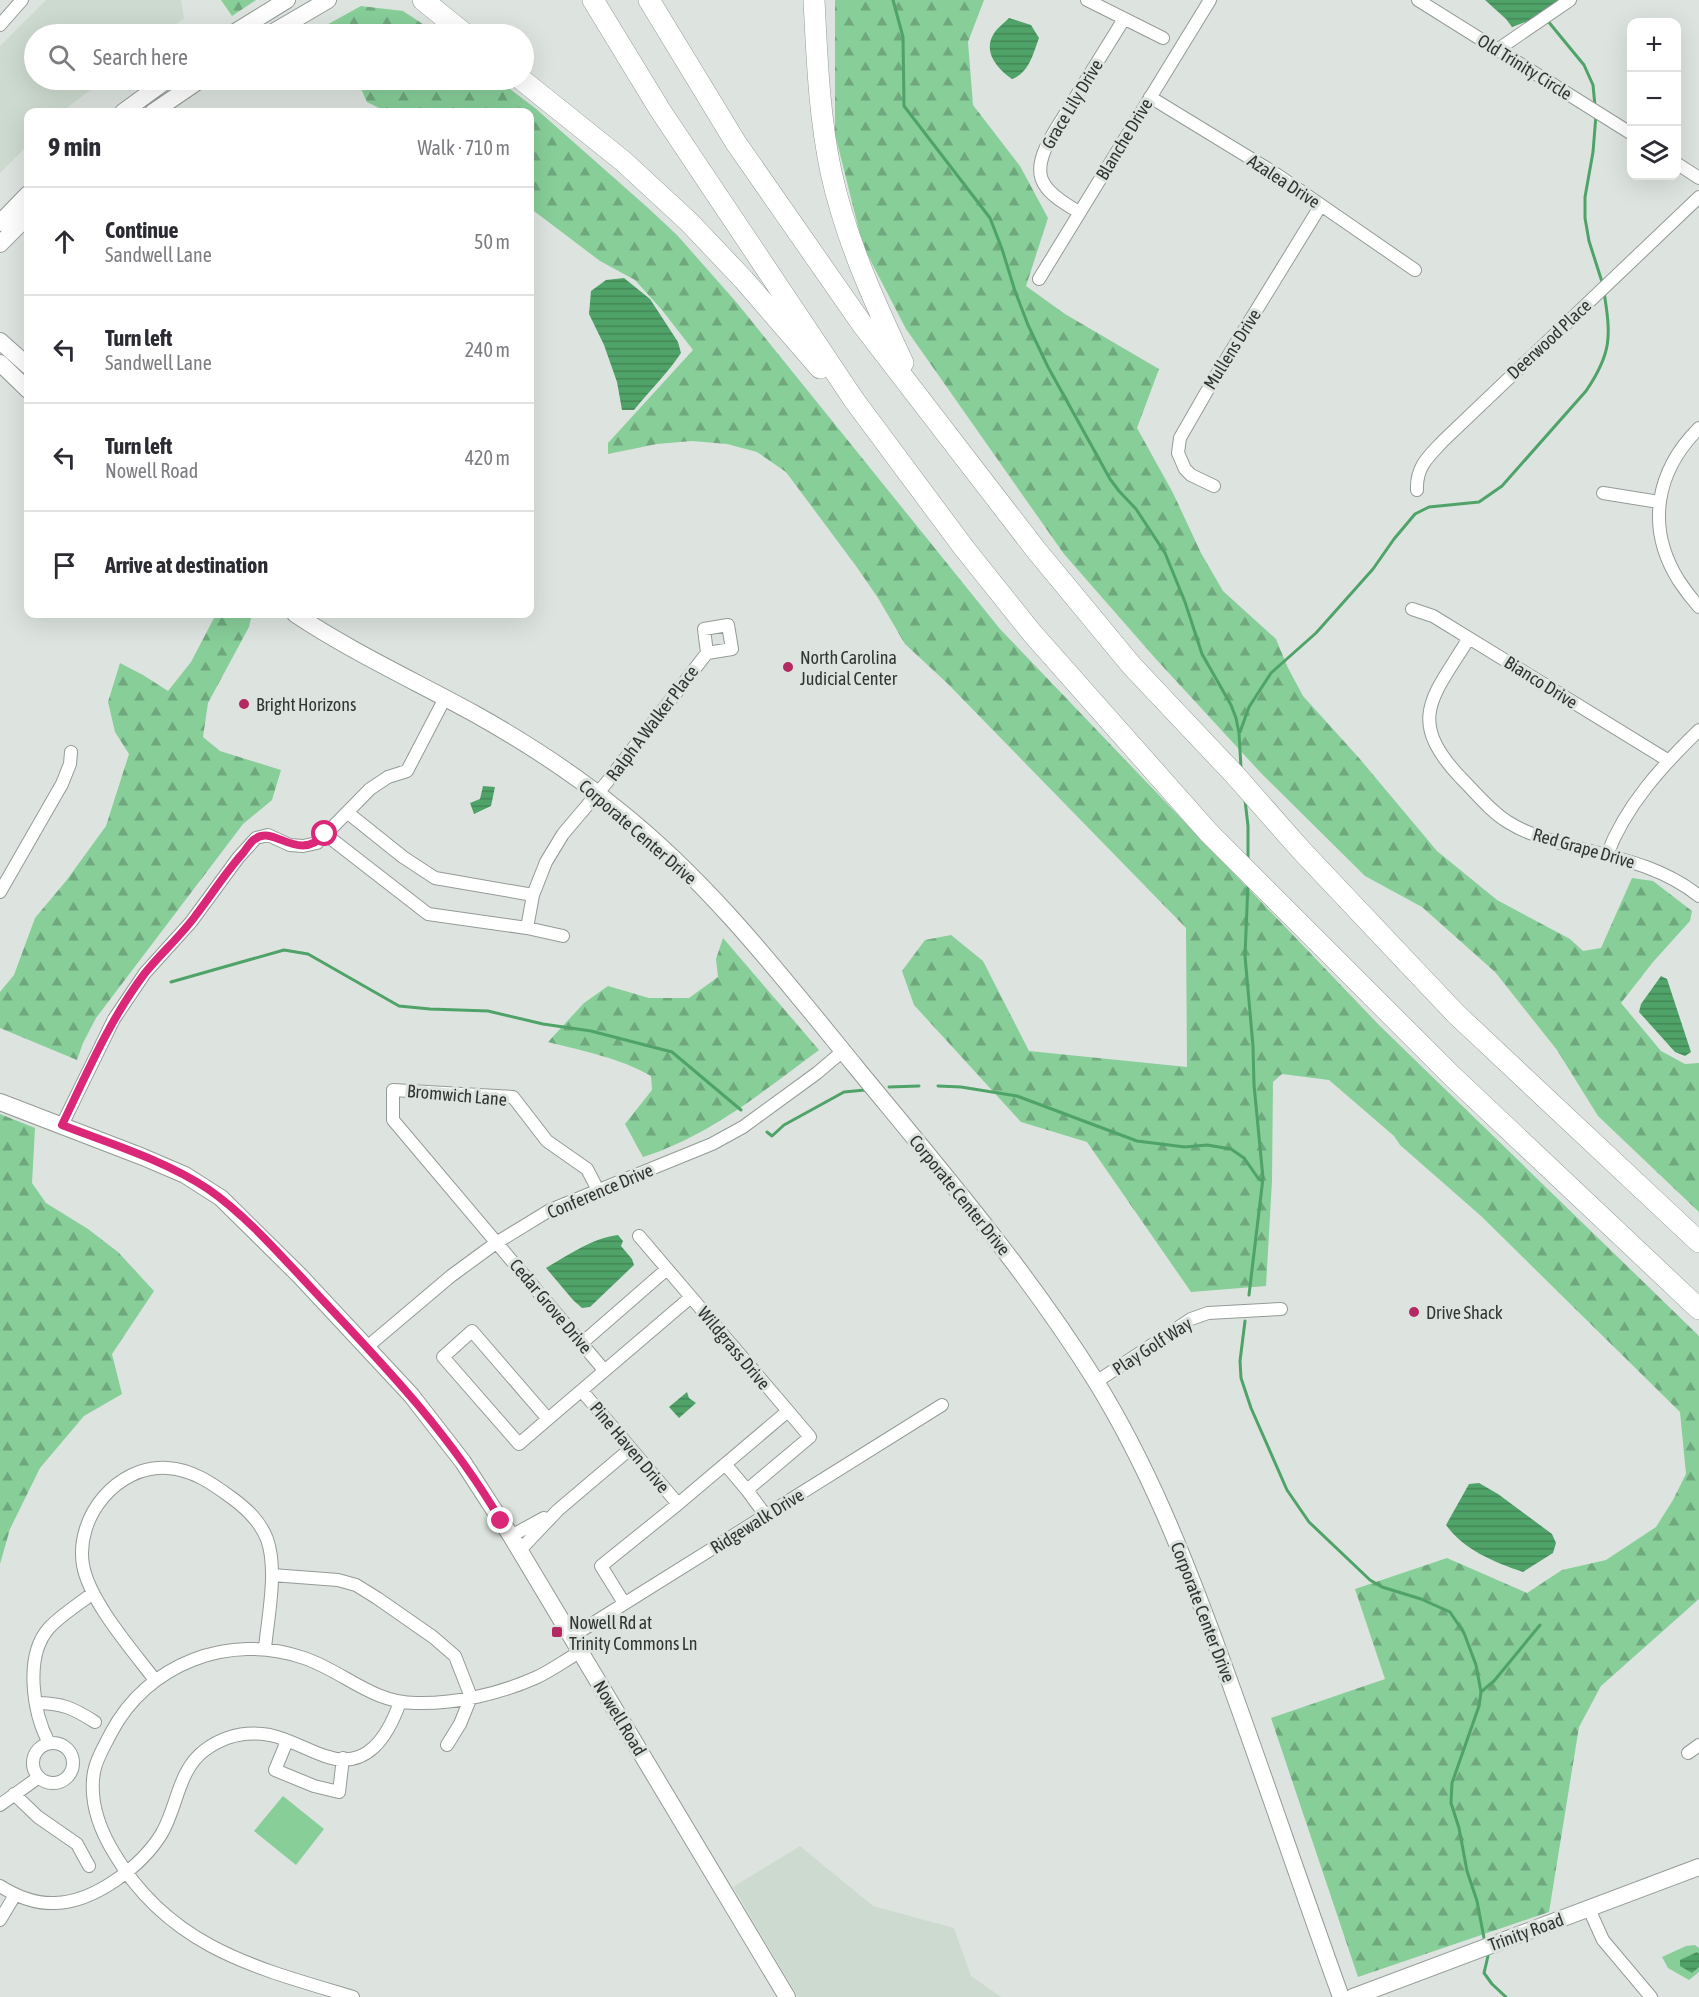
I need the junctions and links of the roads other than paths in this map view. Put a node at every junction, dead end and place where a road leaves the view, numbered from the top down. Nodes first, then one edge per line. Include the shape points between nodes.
1 (22, 0) edge
2 (287, 0) edge
3 (328, 0) edge
4 (423, 0) edge
5 (593, 0) edge
6 (649, 0) edge
7 (814, 0) edge
8 (1087, 0) edge
9 (1210, 0) edge
10 (1418, 0) edge
11 (1570, 0) edge
12 (1124, 19) junction
13 (247, 24) edge
14 (287, 24) edge
15 (453, 24) edge
16 (0, 25) edge
17 (1163, 38) dead end
18 (1497, 50) junction
19 (153, 90) edge
20 (185, 90) edge
21 (534, 90) edge
22 (1150, 97) junction
23 (128, 108) edge
24 (159, 108) edge
25 (1627, 131) edge
26 (1681, 166) edge
27 (1699, 178) edge
28 (1699, 197) edge
29 (24, 199) edge
30 (1322, 205) junction
31 (1079, 212) junction
32 (24, 220) edge
33 (0, 223) edge
34 (0, 244) edge
35 (1414, 270) dead end
36 (1039, 279) dead end
37 (0, 341) edge
38 (24, 362) edge
39 (0, 363) edge
40 (24, 386) edge
41 (920, 399) junction
42 (854, 400) junction
43 (1699, 428) edge
44 (1214, 486) dead end
45 (1417, 490) dead end
46 (1603, 494) dead end
47 (1659, 502) junction
48 (1699, 607) edge
49 (1412, 609) dead end
50 (301, 618) edge
51 (1469, 638) junction
52 (707, 652) dead end
53 (445, 698) junction
54 (1699, 730) edge
55 (71, 752) dead end
56 (1669, 761) junction
57 (598, 794) junction
58 (348, 813) junction
59 (325, 834) junction
60 (1607, 855) junction
61 (0, 892) edge
62 (533, 895) junction
63 (1699, 896) edge
64 (527, 928) junction
65 (563, 936) dead end
66 (843, 1051) junction
67 (0, 1102) edge
68 (62, 1125) junction
69 (598, 1190) junction
70 (639, 1236) dead end
71 (1699, 1242) edge
72 (496, 1243) junction
73 (667, 1269) junction
74 (691, 1297) junction
75 (1281, 1309) dead end
76 (1699, 1309) edge
77 (582, 1343) junction
78 (367, 1347) junction
79 (604, 1370) junction
80 (1096, 1382) junction
81 (582, 1391) junction
82 (942, 1405) dead end
83 (788, 1411) junction
84 (548, 1419) junction
85 (630, 1449) junction
86 (725, 1464) junction
87 (747, 1490) junction
88 (678, 1504) junction
89 (765, 1516) junction
90 (515, 1543) junction
91 (272, 1575) junction
92 (93, 1593) junction
93 (624, 1603) junction
94 (571, 1636) junction
95 (265, 1648) junction
96 (580, 1652) junction
97 (155, 1680) junction
98 (471, 1697) junction
99 (400, 1702) junction
100 (36, 1703) junction
101 (95, 1722) dead end
102 (287, 1741) junction
103 (49, 1743) junction
104 (447, 1745) dead end
105 (1699, 1745) edge
106 (1688, 1753) dead end
107 (343, 1758) junction
108 (73, 1767) junction
109 (94, 1772) junction
110 (39, 1777) junction
111 (14, 1794) junction
112 (0, 1805) edge
113 (89, 1866) dead end
114 (1699, 1867) edge
115 (126, 1874) junction
116 (0, 1886) edge
117 (15, 1895) junction
118 (1589, 1909) junction
119 (0, 1920) edge
120 (324, 1993) edge
121 (353, 1997) edge
122 (787, 1997) edge
123 (1341, 1997) edge
124 (1353, 1997) edge
125 (1651, 1997) edge

1 - 16 street
2 - 13 street
3 - 14 street
4 - 15 highway
5 - 42 highway via 660,110
6 - 41 highway via 736,143 861,324
7 - 41 highway via 823,128 841,212 868,288
8 - 12 street
9 - 22 street, Blanche Drive
10 - 18 street, Old Trinity Circle
11 - 18 street
12 - 17 street
12 - 31 street, Grace Lily Drive via 1040,160 1041,177 1047,188
18 - 25 street, Old Trinity Circle
19 - 23 street
20 - 24 street
21 - 42 highway via 665,199 812,361
22 - 30 street, Azalea Drive
22 - 31 street, Blanche Drive
26 - 27 street
28 - 45 street, Deerwood Place via 1443,441 1422,463
29 - 33 street
30 - 35 street, Azalea Drive
30 - 44 street, Mullens Drive via 1180,438 1178,453 1185,469
31 - 36 street, Blanche Drive
32 - 34 street
37 - 38 street
39 - 40 street
41 - 71 highway via 1036,550 1132,666 1301,850 1456,1014
42 - 76 highway via 964,549 1032,633 1209,833 1452,1076
43 - 47 street via 1678,450
46 - 47 street
47 - 48 street via 1660,534 1666,553 1679,582
49 - 51 street, Bianco Drive via 1433,616
50 - 53 street, Corporate Center Drive
51 - 56 street, Bianco Drive
51 - 60 street, Red Grape Drive via 1436,691 1429,710 1429,729 1437,750 1506,821 1536,836
52 - 57 street, Ralph A Walker Place
53 - 57 street, Corporate Center Drive via 524,743
53 - 58 street via 407,771 369,789
54 - 56 street
55 - 61 street via 62,784
56 - 60 street via 1628,815
57 - 62 street, Ralph A Walker Place via 563,834
57 - 66 street, Corporate Center Drive via 666,851 736,922
58 - 59 street
58 - 62 street via 435,878
59 - 64 street via 428,914
59 - 68 street via 317,843 303,846 268,835 256,838 191,922 145,973 114,1019
60 - 63 street, Red Grape Drive via 1659,871
62 - 64 street, Ralph A Walker Place
64 - 65 street
66 - 69 street, Conference Drive via 742,1127 712,1144
66 - 80 street, Corporate Center Drive via 1008,1254
67 - 68 street, Nowell Road
68 - 78 street, Nowell Road via 143,1156 209,1190 257,1232
69 - 72 street, Conference Drive via 550,1210
69 - 72 street, Bromwich Lane via 586,1169 547,1141 513,1097 393,1090 393,1120
70 - 73 street
72 - 77 street, Cedar Grove Drive
72 - 78 street, Conference Drive
73 - 74 street
73 - 77 street
74 - 79 street, Wildgrass Drive
74 - 83 street, Wildgrass Drive
75 - 80 street, Play Golf Way via 1208,1313 1191,1319
77 - 79 street, Cedar Grove Drive
78 - 90 street, Nowell Road via 444,1437
79 - 81 street, Wildgrass Drive
80 - 123 street, Corporate Center Drive via 1149,1479 1196,1591
81 - 84 street, Wildgrass Drive
81 - 85 street, Pine Haven Drive
82 - 89 street, Ridgewalk Drive
83 - 86 street
83 - 87 street, Wildgrass Drive via 810,1437
84 - 84 street, Wildgrass Drive via 472,1331 443,1357 519,1444
85 - 88 street, Pine Haven Drive
85 - 90 street
86 - 87 street
86 - 88 street
87 - 89 street
88 - 93 street via 601,1566
89 - 93 street, Ridgewalk Drive
90 - 94 street, Nowell Road
91 - 92 street via 267,1540 246,1509 188,1472 153,1468 133,1474 113,1487 88,1519 82,1542 83,1566
91 - 95 street
91 - 98 street via 356,1585 455,1656
92 - 97 street
92 - 100 street via 48,1629 40,1644 34,1661
93 - 94 street, Ridgewalk Drive
94 - 96 street, Nowell Road
95 - 97 street via 196,1657
95 - 99 street via 305,1658 373,1695
96 - 98 street via 536,1677
96 - 122 street, Nowell Road
97 - 109 street via 116,1722
98 - 99 street via 431,1703
98 - 104 street
99 - 107 street via 393,1721 371,1751
100 - 101 street via 57,1703
100 - 103 street
102 - 107 street via 328,1757
102 - 107 street via 275,1770 314,1786 339,1792
102 - 115 street via 271,1736 237,1735 216,1742 201,1753 185,1772 162,1833
103 - 108 street via 67,1749
103 - 110 street via 39,1749 33,1760
105 - 106 street
108 - 109 street
108 - 110 street via 62,1781 50,1783
109 - 115 street via 101,1829
110 - 111 street
111 - 112 street
111 - 113 street via 38,1817 77,1844
114 - 118 street, Trinity Road
115 - 117 street via 91,1894 67,1902 40,1902
115 - 120 street via 150,1902 198,1940
116 - 117 street
117 - 119 street
118 - 124 street, Trinity Road
118 - 125 street via 1603,1940
120 - 121 street

